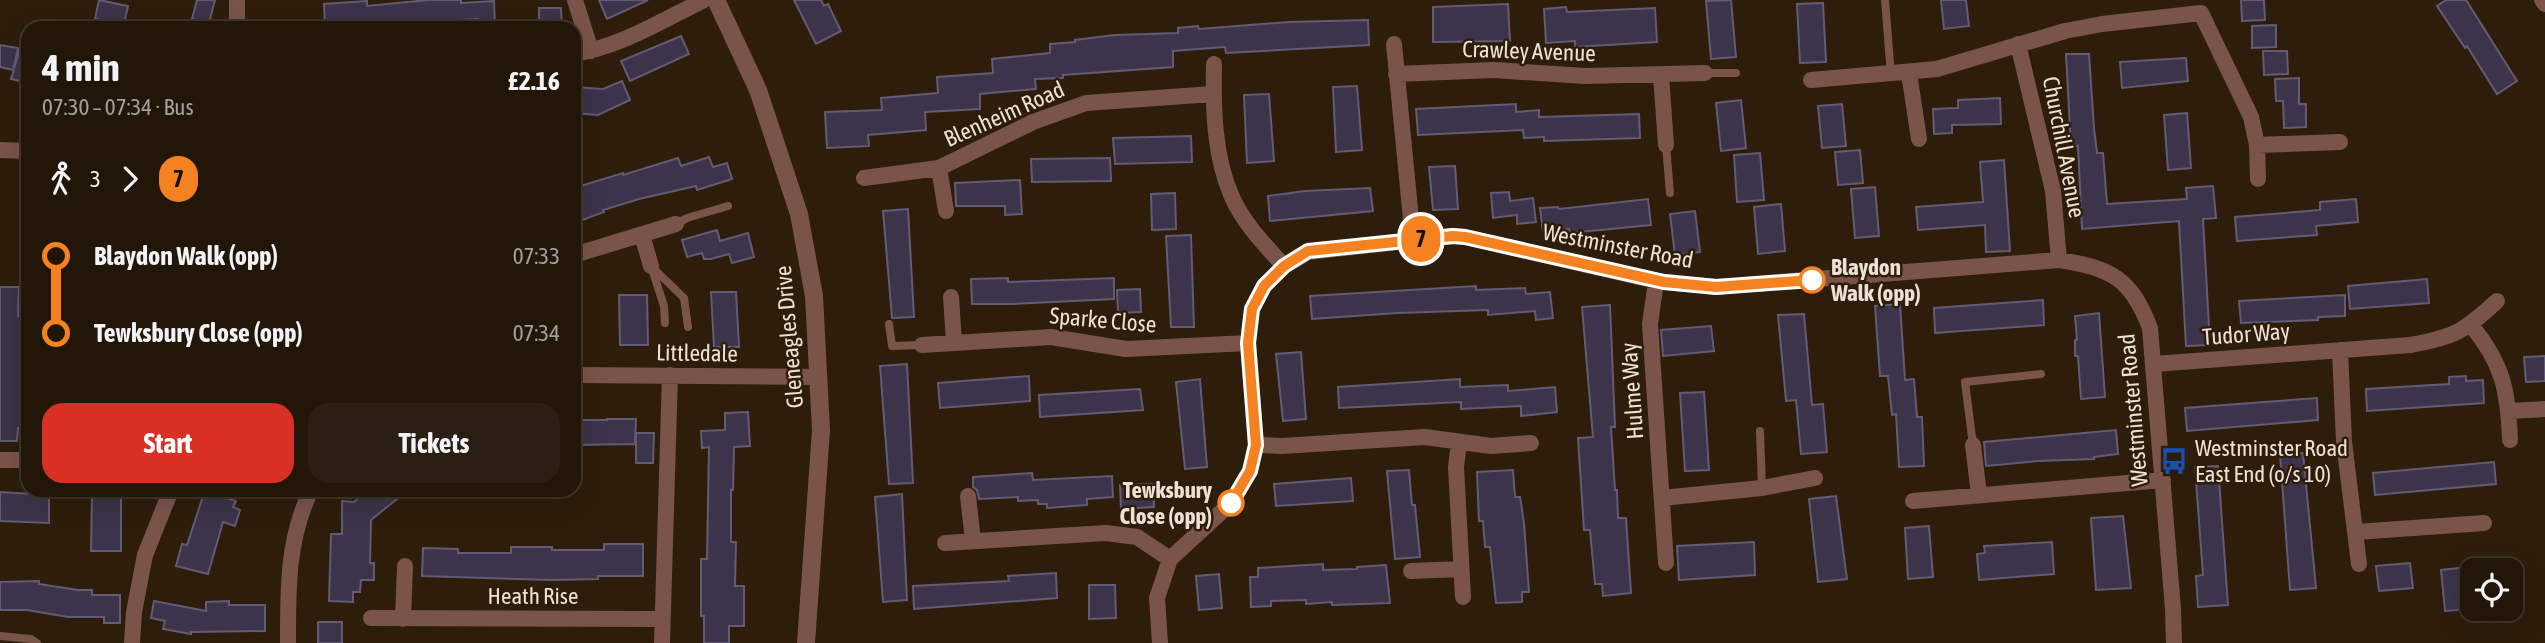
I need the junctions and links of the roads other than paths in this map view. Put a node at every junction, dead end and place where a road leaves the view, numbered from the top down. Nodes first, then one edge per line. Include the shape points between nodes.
1 (237, 0) edge
2 (575, 0) edge
3 (704, 0) edge
4 (716, 0) edge
5 (1885, 0) edge
6 (2201, 6) edge
7 (237, 21) edge
8 (1394, 44) dead end
9 (2018, 44) junction
10 (591, 51) junction
11 (581, 53) edge
12 (1214, 64) dead end
13 (1705, 73) joint
14 (1736, 73) dead end
15 (1909, 73) junction
16 (1396, 74) junction
17 (1661, 75) junction
18 (1891, 75) junction
19 (1811, 80) dead end
20 (1213, 94) junction
21 (1919, 139) dead end
22 (2340, 142) dead end
23 (1666, 145) joint
24 (2257, 145) junction
25 (0, 150) edge
26 (21, 151) edge
27 (939, 168) junction
28 (864, 178) dead end
29 (2258, 179) dead end
30 (1670, 192) dead end
31 (728, 206) dead end
32 (946, 211) dead end
33 (676, 223) joint
34 (642, 235) junction
35 (1413, 240) junction
36 (581, 254) edge
37 (2059, 260) junction
38 (651, 266) junction
39 (1284, 266) junction
40 (1656, 281) junction
41 (951, 297) dead end
42 (2497, 301) dead end
43 (665, 323) dead end
44 (889, 324) dead end
45 (2472, 325) junction
46 (688, 327) dead end
47 (954, 342) junction
48 (1248, 343) junction
49 (922, 345) joint
50 (2340, 350) junction
51 (2154, 364) junction
52 (2041, 374) dead end
53 (581, 375) edge
54 (670, 376) junction
55 (819, 377) junction
56 (2545, 409) edge
57 (2509, 411) junction
58 (1760, 430) dead end
59 (2510, 440) dead end
60 (1459, 443) junction
61 (1531, 443) dead end
62 (1256, 445) junction
63 (1973, 445) joint
64 (0, 460) edge
65 (21, 460) edge
66 (1815, 478) dead end
67 (2163, 480) junction
68 (1762, 488) junction
69 (1979, 494) junction
70 (968, 496) dead end
71 (168, 497) edge
72 (308, 497) edge
73 (1662, 498) junction
74 (1913, 501) dead end
75 (2484, 523) dead end
76 (2356, 532) junction
77 (973, 541) junction
78 (945, 543) dead end
79 (1170, 559) junction
80 (1666, 563) dead end
81 (2359, 564) dead end
82 (405, 566) dead end
83 (1461, 569) junction
84 (1410, 571) dead end
85 (1463, 597) dead end
86 (371, 618) dead end
87 (403, 619) junction
88 (662, 619) junction
89 (0, 636) edge
90 (37, 643) edge
91 (132, 643) edge
92 (288, 643) edge
93 (662, 643) edge
94 (806, 643) edge
95 (1160, 643) edge
96 (2174, 643) edge

1 - 7 street
2 - 10 street
3 - 10 street
4 - 55 street, Gleneagles Drive via 756,85 799,214 814,296
5 - 18 lane
6 - 9 street
6 - 24 street via 2251,117
8 - 16 street
9 - 15 street
9 - 37 street, Churchill Avenue via 2053,191
10 - 11 street
12 - 20 street
13 - 14 lane
13 - 17 street, Crawley Avenue
15 - 18 street
15 - 21 street
16 - 17 street, Crawley Avenue via 1494,70
16 - 35 street
17 - 23 street
18 - 19 street
20 - 27 street, Blenheim Road via 1086,103 1033,122
20 - 39 street via 1222,166 1232,198 1254,234
22 - 24 street
23 - 30 lane
24 - 29 street
25 - 26 street
27 - 28 street, Blenheim Road
27 - 32 street, Blenheim Road
31 - 33 lane
33 - 34 street
34 - 36 street
34 - 38 street
35 - 39 street, Westminster Road via 1308,251
35 - 40 street, Westminster Road via 1465,237
37 - 40 street, Westminster Road via 1716,287
37 - 51 street, Westminster Road via 2092,265 2122,281 2140,302 2151,328
38 - 43 lane
38 - 46 lane via 684,298
39 - 48 street, Westminster Road via 1264,286 1252,309
40 - 73 street, Hulme Way via 1650,324
41 - 47 street
42 - 45 street, Tudor Way
44 - 49 lane via 892,346
45 - 50 street, Tudor Way via 2447,339
45 - 57 street via 2502,374
47 - 48 street, Sparke Close via 1051,337 1126,349
47 - 49 street, Sparke Close
48 - 62 street, Westminster Road
50 - 51 street, Tudor Way
50 - 76 street via 2344,442
51 - 67 street, Westminster Road
52 - 63 lane via 1965,382
53 - 54 street, Littledale
54 - 55 street, Littledale
54 - 88 street
55 - 94 street, Gleneagles Drive via 818,495
56 - 57 street
57 - 59 street
58 - 68 lane
60 - 61 street
60 - 62 street via 1425,437
60 - 83 street
62 - 79 street, Westminster Road via 1250,471 1231,503
63 - 69 street
64 - 65 street
66 - 68 street
67 - 69 street
67 - 96 street, Westminster Road
68 - 73 street
69 - 74 street
70 - 77 street
71 - 91 street via 145,555
72 - 92 street via 289,565
73 - 80 street, Hulme Way
75 - 76 street
76 - 81 street
77 - 78 street
77 - 79 street via 1106,533 1138,537
79 - 95 street, Westminster Road via 1157,598
82 - 87 street
83 - 84 street
83 - 85 street
86 - 87 street, Heath Rise
87 - 88 street, Heath Rise
88 - 93 street
89 - 90 lane

